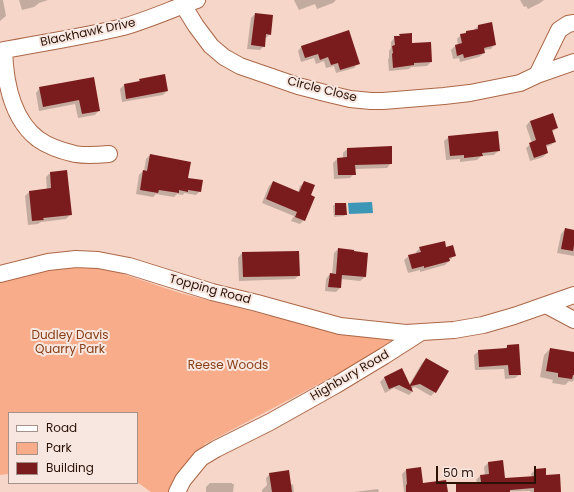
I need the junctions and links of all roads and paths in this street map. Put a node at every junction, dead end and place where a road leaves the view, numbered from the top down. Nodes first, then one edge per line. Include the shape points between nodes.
1 (190, 3) edge
2 (574, 23) edge
3 (2, 51) edge
4 (574, 62) edge
5 (537, 75) junction
6 (109, 154) dead end
7 (0, 274) edge
8 (574, 295) edge
9 (546, 305) junction
10 (574, 320) edge
11 (421, 332) junction
12 (177, 492) edge

1 - 3 street, Blackhawk Drive via 124,27
1 - 5 street, Circle Close via 196,26 211,46 224,57 240,66 325,93 371,101 444,96 520,83
2 - 5 street via 563,26 560,30
3 - 6 street via 16,111 32,133 54,148 76,154
4 - 5 street, Circle Close
7 - 11 street, Topping Road via 48,262 98,260 128,266 212,292 340,326 406,333
8 - 9 street, Highbury Road
9 - 10 street
9 - 11 street, Highbury Road via 483,325
11 - 12 street, Highbury Road via 336,385 201,458 183,480

